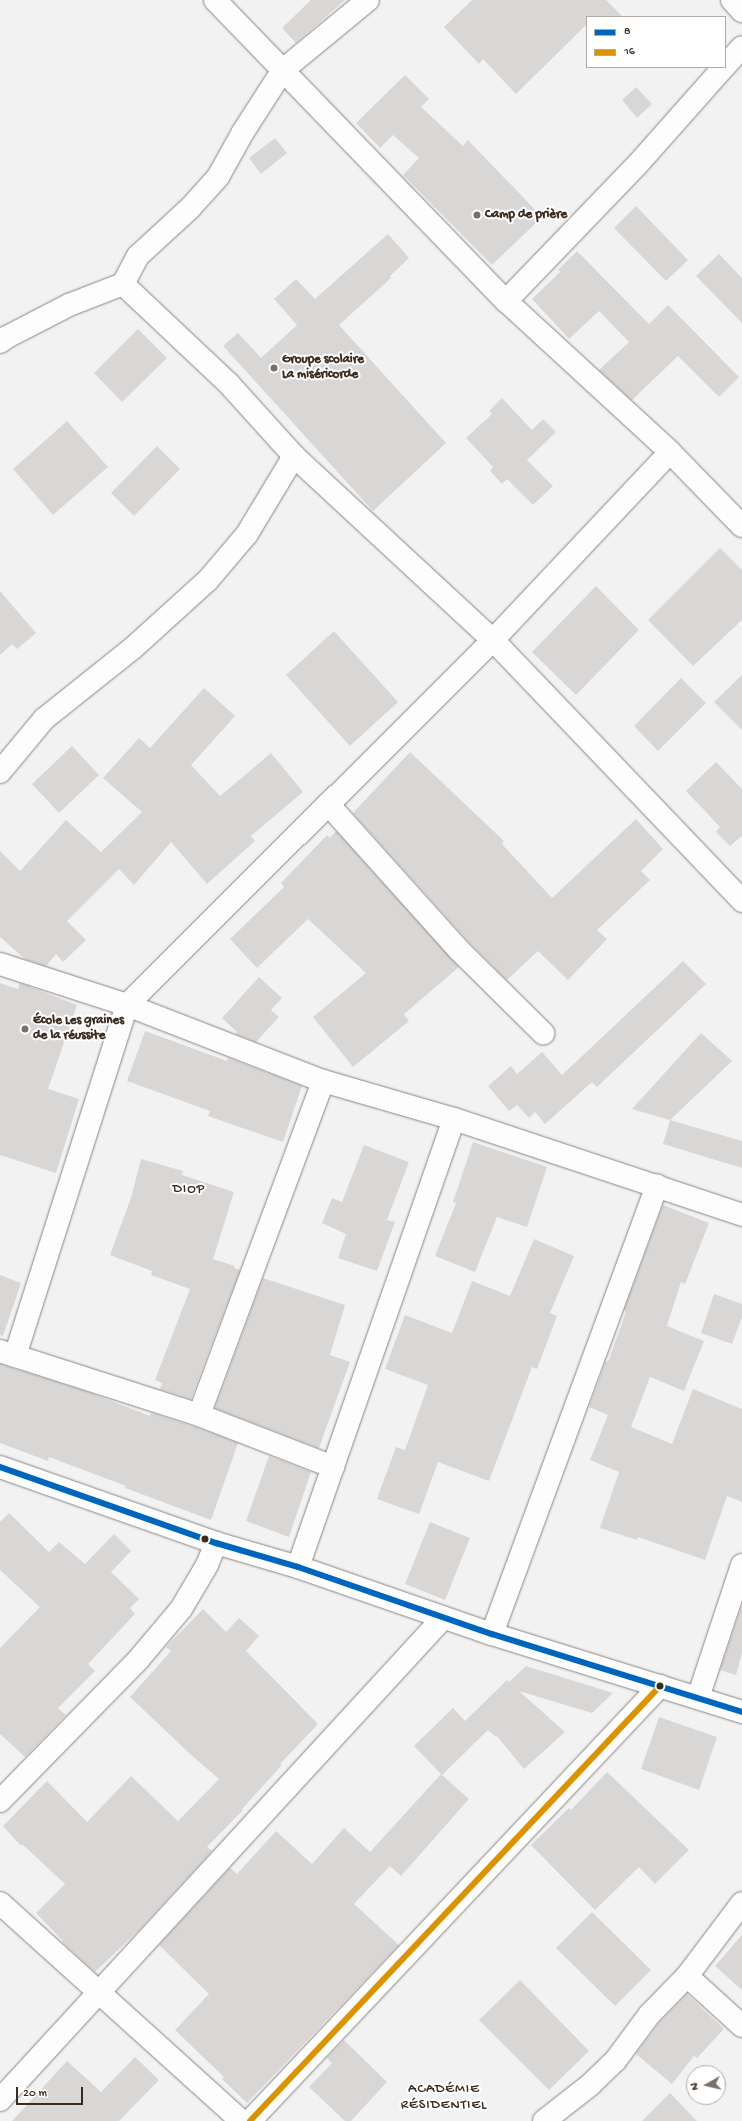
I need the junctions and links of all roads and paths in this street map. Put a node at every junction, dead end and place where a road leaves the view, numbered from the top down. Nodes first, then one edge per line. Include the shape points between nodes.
1 (215, 0) edge
2 (368, 0) edge
3 (732, 0) edge
4 (742, 11) edge
5 (742, 47) edge
6 (726, 66) edge
7 (724, 68) edge
8 (283, 70) junction
9 (123, 284) junction
10 (506, 301) junction
11 (0, 342) edge
12 (670, 452) junction
13 (294, 456) junction
14 (742, 526) edge
15 (492, 640) junction
16 (0, 772) edge
17 (328, 804) junction
18 (742, 901) edge
19 (0, 964) edge
20 (127, 1005) junction
21 (543, 1033) dead end
22 (323, 1080) junction
23 (454, 1119) junction
24 (657, 1185) junction
25 (742, 1215) edge
26 (8, 1354) edge
27 (199, 1415) junction
28 (333, 1467) junction
29 (4, 1474) edge
30 (216, 1543) junction
31 (742, 1565) edge
32 (298, 1567) junction
33 (443, 1618) junction
34 (492, 1634) junction
35 (660, 1686) junction
36 (698, 1698) junction
37 (742, 1712) edge
38 (0, 1801) edge
39 (0, 1903) edge
40 (742, 1903) edge
41 (687, 1976) junction
42 (98, 1993) junction
43 (742, 2026) edge
44 (0, 2100) edge
45 (554, 2118) edge
46 (241, 2121) edge
47 (250, 2121) edge

1 - 8 street
2 - 8 street
3 - 4 street
5 - 6 street
7 - 10 street via 637,165
8 - 9 street via 218,177 190,208 138,256
8 - 10 street
9 - 11 street via 69,305
9 - 13 street via 228,384
10 - 12 street
12 - 14 street
12 - 15 street
13 - 15 street
13 - 16 street via 248,534 208,580 133,648 44,719
15 - 17 street
15 - 18 street
17 - 20 street
17 - 21 street via 458,949
19 - 20 street
20 - 22 street
20 - 26 street
22 - 23 street
22 - 27 street
23 - 24 street
23 - 28 street
24 - 25 street
24 - 34 street
26 - 27 street
27 - 28 street
28 - 32 street
29 - 30 street
30 - 32 street
30 - 38 street via 207,1565 181,1609 138,1660
31 - 36 street
32 - 33 street
33 - 34 street
33 - 42 street
34 - 35 street
35 - 36 street
35 - 47 street
36 - 37 street
39 - 42 street
40 - 41 street
41 - 43 street
41 - 45 street via 649,2015 615,2061
42 - 44 street
42 - 46 street

